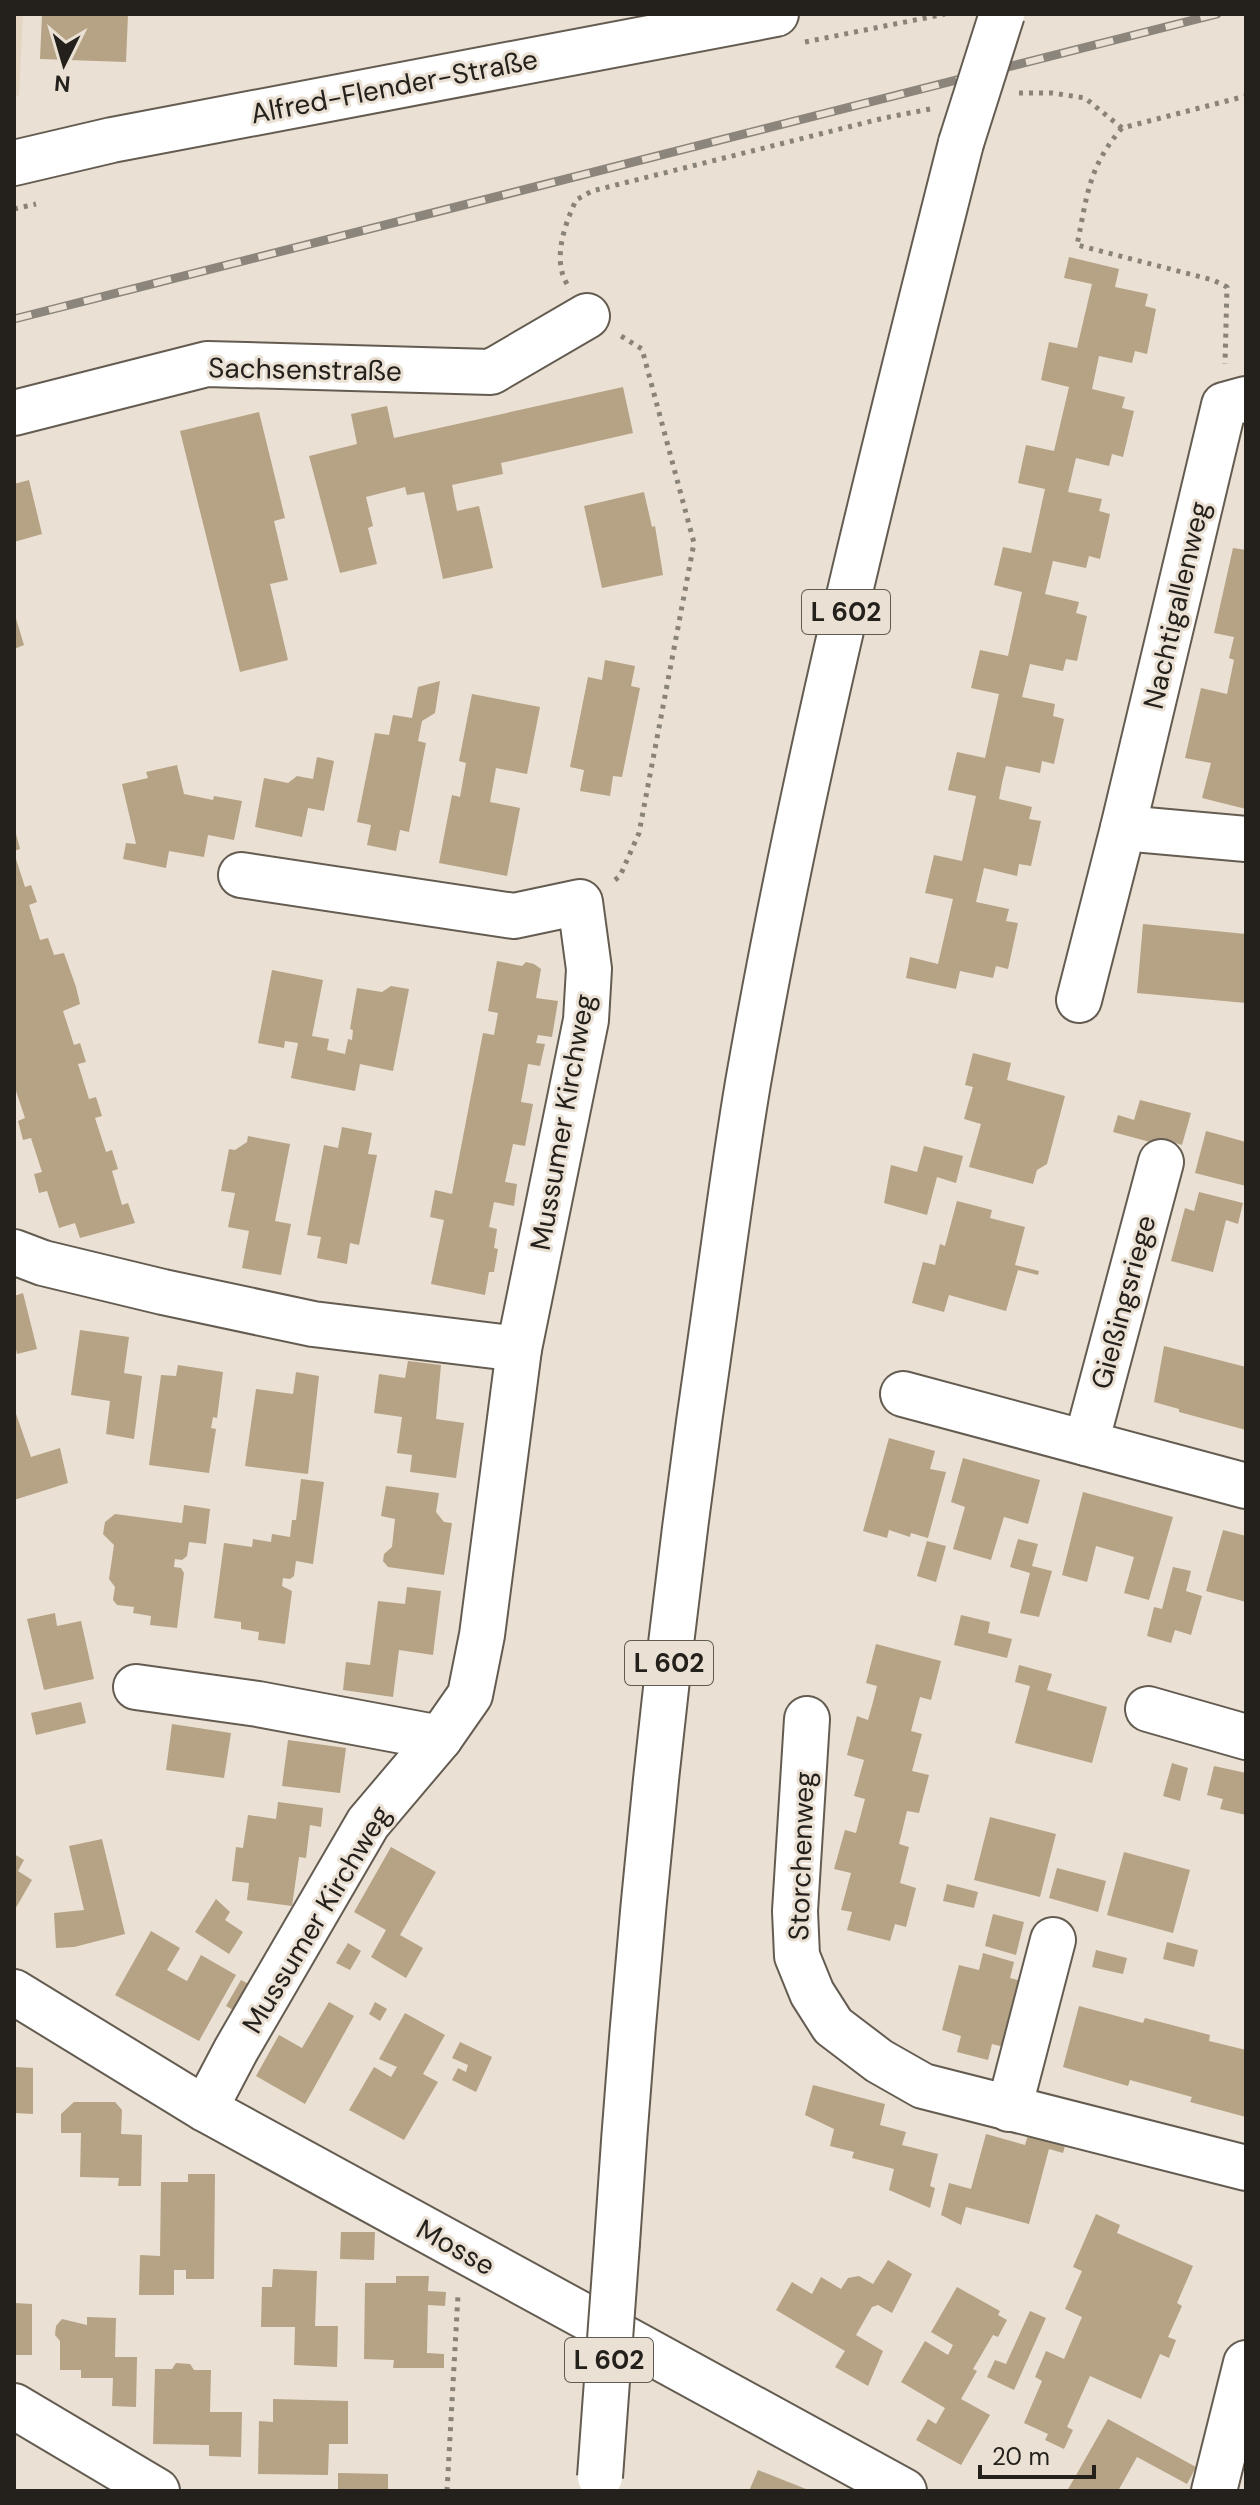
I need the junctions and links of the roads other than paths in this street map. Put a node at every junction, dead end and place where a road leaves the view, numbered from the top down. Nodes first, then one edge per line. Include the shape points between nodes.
1 (776, 14) edge
2 (1002, 14) edge
3 (14, 163) edge
4 (587, 316) road end
5 (1235, 402) edge
6 (14, 413) edge
7 (1123, 828) junction
8 (1246, 839) edge
9 (241, 875) dead end
10 (1079, 1000) dead end
11 (1161, 1162) dead end
12 (14, 1252) edge
13 (519, 1349) junction
14 (903, 1394) dead end
15 (1086, 1443) junction
16 (1246, 1486) edge
17 (136, 1687) dead end
18 (1148, 1709) dead end
19 (807, 1719) dead end
20 (1246, 1737) edge
21 (440, 1738) junction
22 (1053, 1940) dead end
23 (14, 1992) edge
24 (205, 2109) junction
25 (1009, 2109) junction
26 (1246, 2168) edge
27 (1246, 2363) edge
28 (14, 2406) edge
29 (836, 2474) edge
30 (600, 2484) edge
31 (157, 2491) edge
32 (904, 2491) edge
33 (1214, 2491) edge

1 - 3 street, Alfred-Flender-Straße
2 - 30 street, L 602, bridge via 953,125 795,841 748,1085 692,1468 651,1819
4 - 6 street, Sachsenstraße via 491,372 207,364
5 - 7 street, Nachtigallenweg
7 - 8 street
7 - 10 street, Nachtigallenweg
9 - 13 street, Mussumer Kirchweg via 514,916 580,902 589,969 586,1020
11 - 15 street, Gießingsriege
12 - 13 street via 163,1292 313,1324
13 - 21 street, Mussumer Kirchweg via 470,1695
14 - 15 street
15 - 16 street
17 - 21 street
18 - 20 street
19 - 25 street, Storchenweg via 795,1911 797,1956 812,1993 833,2026 879,2061 923,2086
21 - 24 street, Mussumer Kirchweg via 368,1823
22 - 25 street
23 - 24 street, Mosse
24 - 29 street, Mosse via 461,2250
25 - 26 street, Storchenweg
27 - 33 street
28 - 31 street
29 - 32 street, Mosse

